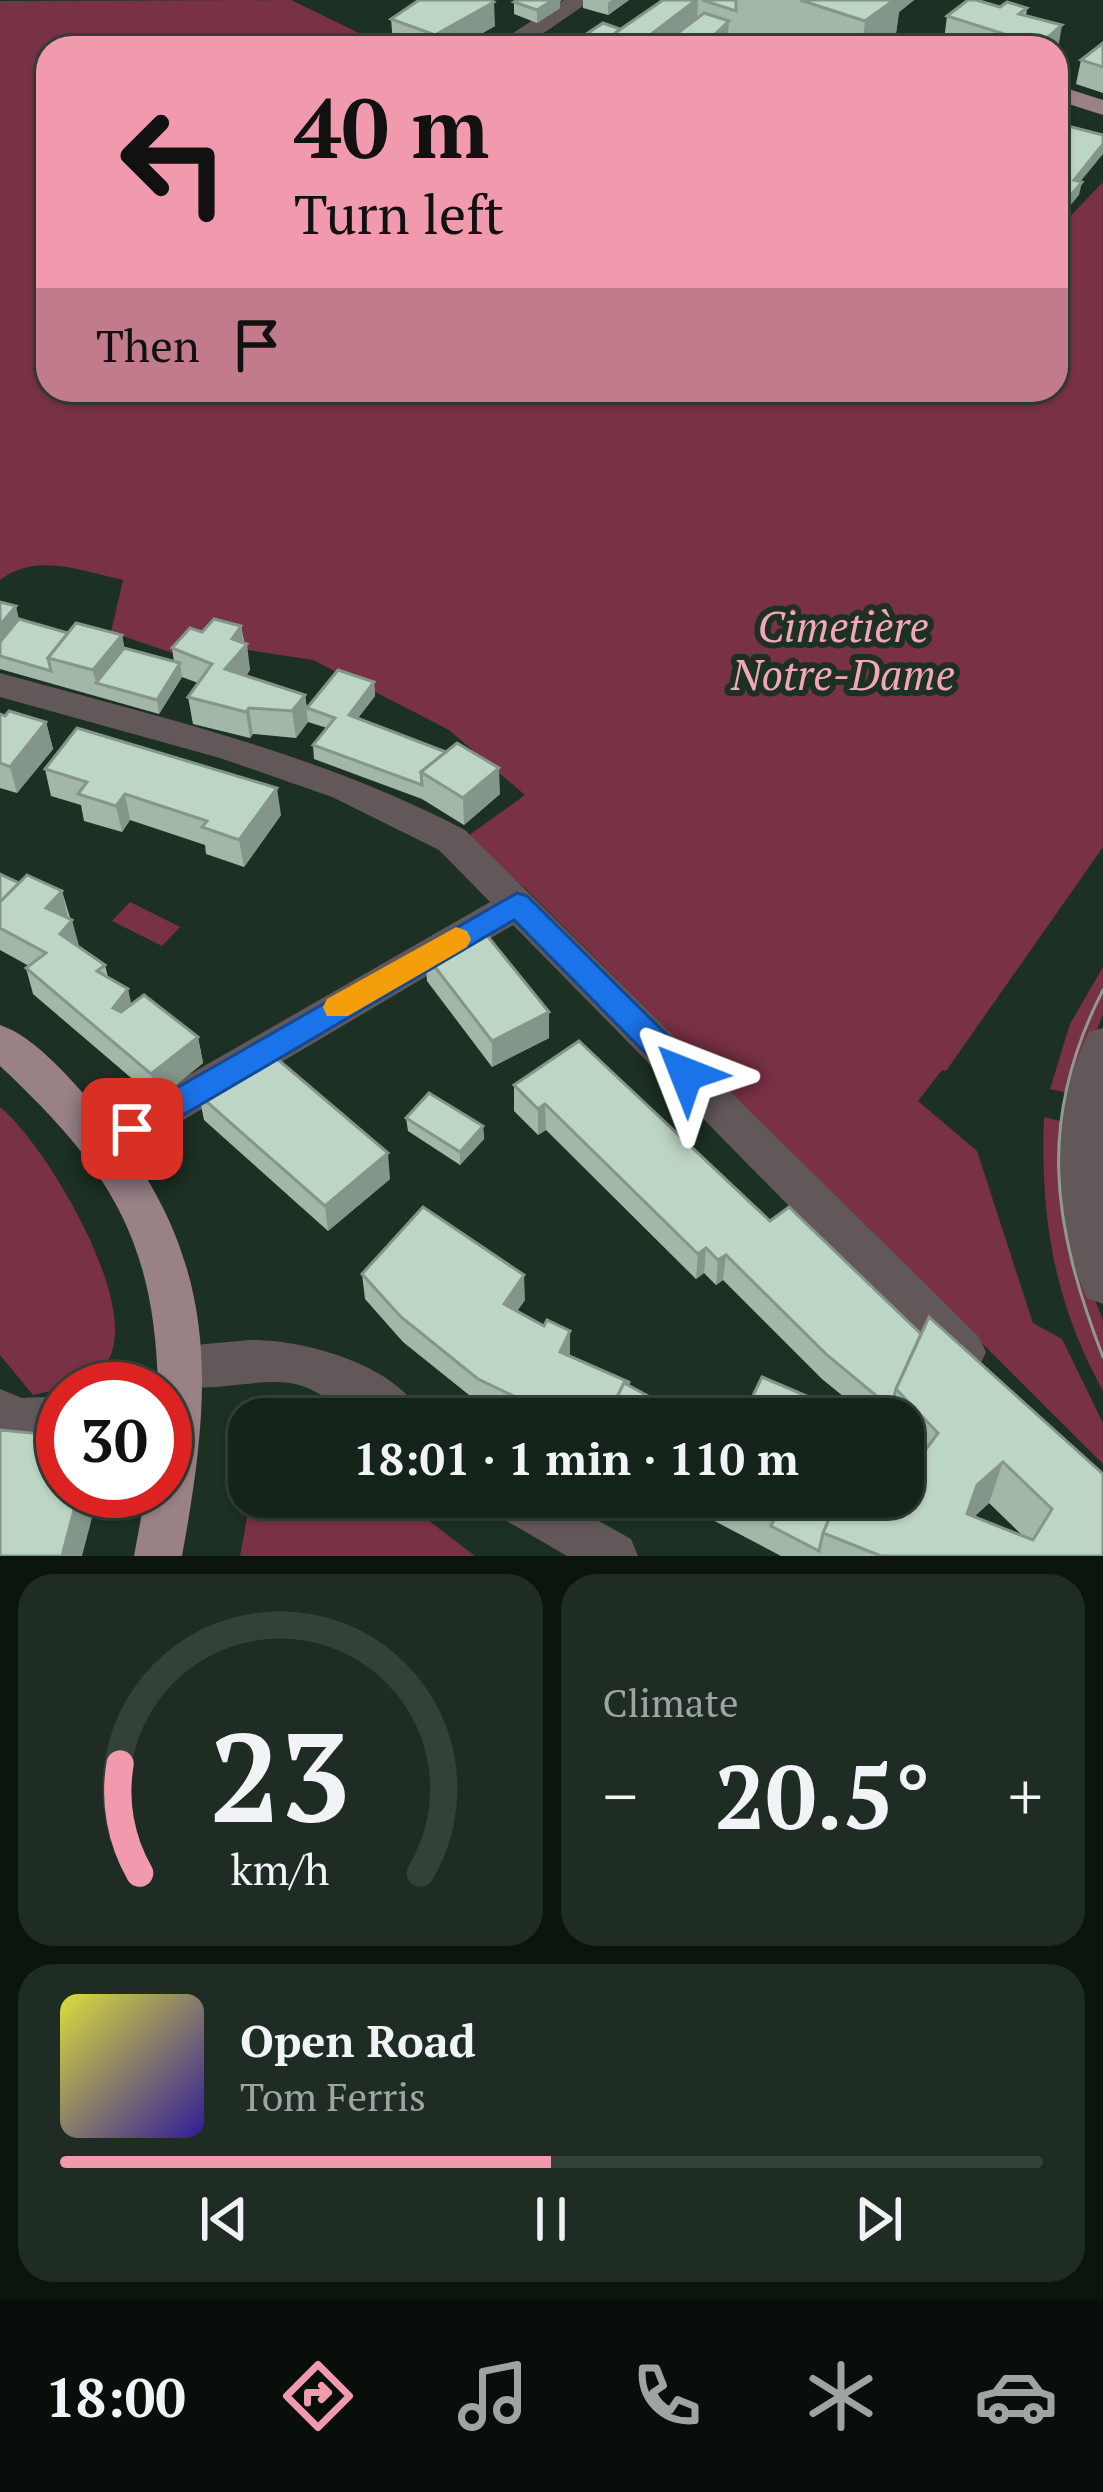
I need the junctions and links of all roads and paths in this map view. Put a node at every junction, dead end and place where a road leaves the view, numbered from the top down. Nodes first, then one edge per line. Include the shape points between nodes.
1 (580, 0) edge
2 (776, 0) edge
3 (524, 36) edge
4 (882, 36) edge
5 (1068, 96) edge
6 (1103, 108) edge
7 (0, 686) edge
8 (517, 904) junction
9 (0, 1040) edge
10 (1103, 1045) edge
11 (106, 1144) junction
12 (1103, 1284) edge
13 (174, 1362) edge
14 (991, 1380) edge
15 (192, 1387) edge
16 (372, 1398) edge
17 (0, 1412) edge
18 (36, 1419) edge
19 (162, 1518) edge
20 (547, 1518) edge
21 (158, 1556) edge
22 (614, 1556) edge

1 - 3 street
2 - 4 main road
5 - 6 main road
7 - 8 street via 331,781 404,811 452,840
8 - 11 street
8 - 14 street
9 - 11 main road
10 - 12 street via 1081,1135 1088,1228
11 - 13 main road via 141,1200 168,1268
15 - 16 street via 264,1358 341,1375
17 - 18 street
19 - 21 main road
20 - 22 street

